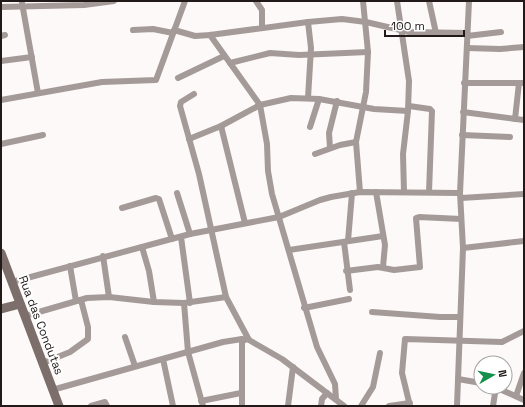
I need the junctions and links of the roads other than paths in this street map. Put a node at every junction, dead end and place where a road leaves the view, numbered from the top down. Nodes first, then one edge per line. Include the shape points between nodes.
1 (114, 1) edge
2 (185, 1) edge
3 (256, 1) edge
4 (363, 1) edge
5 (397, 1) edge
6 (429, 1) edge
7 (469, 1) edge
8 (100, 2) edge
9 (22, 3) edge
10 (1, 7) edge
11 (308, 22) junction
12 (366, 22) junction
13 (262, 28) junction
14 (133, 30) dead end
15 (173, 31) junction
16 (402, 31) junction
17 (436, 32) junction
18 (501, 32) dead end
19 (210, 35) junction
20 (467, 35) junction
21 (524, 47) edge
22 (466, 48) junction
23 (368, 52) junction
24 (311, 55) junction
25 (224, 56) junction
26 (32, 57) junction
27 (1, 61) edge
28 (230, 63) junction
29 (178, 78) dead end
30 (464, 83) junction
31 (522, 83) edge
32 (38, 93) junction
33 (194, 94) dead end
34 (308, 98) junction
35 (319, 99) junction
36 (1, 100) edge
37 (337, 101) junction
38 (260, 105) junction
39 (363, 107) junction
40 (409, 108) junction
41 (463, 112) junction
42 (516, 118) junction
43 (524, 120) edge
44 (221, 126) junction
45 (310, 126) dead end
46 (462, 135) junction
47 (44, 136) dead end
48 (510, 137) dead end
49 (190, 139) junction
50 (356, 142) junction
51 (1, 144) edge
52 (330, 148) junction
53 (315, 154) dead end
54 (360, 192) junction
55 (376, 192) junction
56 (404, 192) junction
57 (429, 192) junction
58 (177, 193) dead end
59 (352, 193) junction
60 (524, 194) edge
61 (460, 195) junction
62 (122, 208) dead end
63 (279, 217) junction
64 (461, 219) junction
65 (245, 223) junction
66 (210, 229) junction
67 (190, 234) junction
68 (383, 236) junction
69 (181, 237) junction
70 (172, 239) junction
71 (524, 241) edge
72 (346, 242) junction
73 (142, 247) junction
74 (463, 248) junction
75 (289, 250) junction
76 (1, 253) edge
77 (103, 256) junction
78 (70, 266) junction
79 (383, 267) junction
80 (4, 271) edge
81 (346, 271) junction
82 (12, 282) junction
83 (350, 290) dead end
84 (109, 297) junction
85 (226, 298) junction
86 (349, 299) dead end
87 (79, 301) junction
88 (154, 302) junction
89 (187, 303) junction
90 (20, 304) junction
91 (304, 308) junction
92 (1, 309) edge
93 (372, 312) dead end
94 (25, 316) junction
95 (459, 317) junction
96 (524, 331) edge
97 (125, 337) dead end
98 (242, 339) junction
99 (249, 340) junction
100 (459, 341) junction
101 (188, 352) junction
102 (380, 352) dead end
103 (163, 358) junction
104 (43, 363) junction
105 (135, 366) junction
106 (293, 367) junction
107 (524, 373) edge
108 (458, 379) junction
109 (473, 382) edge
110 (52, 390) junction
111 (241, 393) junction
112 (327, 393) junction
113 (495, 395) edge
114 (513, 395) edge
115 (516, 396) junction
116 (336, 399) junction
117 (524, 400) edge
118 (202, 403) edge
119 (410, 404) edge
120 (59, 406) edge
121 (91, 406) edge
122 (107, 406) edge
123 (173, 406) edge
124 (242, 406) edge
125 (288, 406) edge
126 (321, 406) edge
127 (344, 406) edge
128 (361, 406) edge
129 (389, 406) edge
130 (456, 406) edge
131 (493, 406) edge

1 - 8 street
2 - 15 street
3 - 13 street via 262,10
4 - 12 street
5 - 16 street
6 - 17 street
7 - 20 street
8 - 9 street via 66,6
9 - 10 street
9 - 26 street
11 - 12 street via 342,19
11 - 13 street
11 - 24 street
12 - 16 street
12 - 23 street
13 - 19 street
14 - 15 street
15 - 19 street via 195,36
15 - 32 street via 156,80 102,82
16 - 17 street
16 - 40 street via 409,81
17 - 20 street
18 - 20 street
19 - 25 street
20 - 22 street
21 - 22 street
22 - 30 street
23 - 24 street
23 - 39 street
24 - 28 street via 270,53
24 - 34 street
25 - 28 street
25 - 29 street
26 - 27 street
26 - 32 street
28 - 38 street
30 - 31 street
30 - 41 street
31 - 42 street
32 - 36 street
33 - 49 street via 180,104
34 - 35 street
34 - 38 street via 291,98
35 - 37 street
35 - 45 street
37 - 39 street
37 - 52 street via 329,133
38 - 44 street
38 - 63 street via 267,144 268,171
39 - 40 street
39 - 50 street
40 - 56 street via 403,147
40 - 57 street via 432,111
41 - 42 street
41 - 46 street
42 - 43 street
44 - 49 street
44 - 65 street
46 - 48 street
46 - 61 street
47 - 51 street
49 - 66 street
50 - 52 street
50 - 54 street
52 - 53 street
54 - 55 street
54 - 59 street
55 - 56 street
55 - 68 street
56 - 57 street
57 - 61 street
58 - 67 street
59 - 63 street via 320,200
59 - 72 street
60 - 61 street
61 - 64 street
62 - 70 street via 159,199
63 - 65 street
63 - 75 street
64 - 74 street
64 - 79 street via 417,217 420,267 404,270
65 - 66 street
66 - 67 street
66 - 85 street
67 - 69 street
68 - 72 street
68 - 79 street
69 - 70 street
69 - 89 street
70 - 73 street
71 - 74 street
72 - 75 street
72 - 81 street
73 - 77 street
73 - 88 street via 150,271
74 - 95 street
75 - 91 street
76 - 80 street, Rua das Condutas
77 - 78 street
77 - 84 street
78 - 82 street
78 - 87 street
79 - 81 street
80 - 82 street, Rua das Condutas
81 - 83 street
82 - 90 street, Rua das Condutas
84 - 87 street
84 - 88 street
85 - 89 street
85 - 99 street
86 - 91 street
87 - 94 street
87 - 104 street via 88,327 88,339 70,352
88 - 89 street
89 - 101 street
90 - 92 street
90 - 94 street, Rua das Condutas
91 - 116 street via 317,347 336,384
93 - 95 street
94 - 104 street, Rua das Condutas
95 - 100 street
96 - 100 street via 502,342
97 - 105 street
98 - 99 street
98 - 101 street
98 - 111 street
99 - 106 street
100 - 108 street
100 - 119 street via 405,339 402,373
101 - 103 street
101 - 118 street
102 - 128 street via 374,387
103 - 105 street
103 - 123 street
104 - 110 street, Rua das Condutas
105 - 110 street
106 - 112 street
106 - 125 street
107 - 115 street
108 - 109 street
108 - 130 street
110 - 120 street, Rua das Condutas
111 - 118 street
111 - 124 street
112 - 116 street
112 - 126 street via 322,399
113 - 131 street
114 - 115 street
115 - 117 street
116 - 127 street
119 - 129 street
121 - 122 street via 105,402

